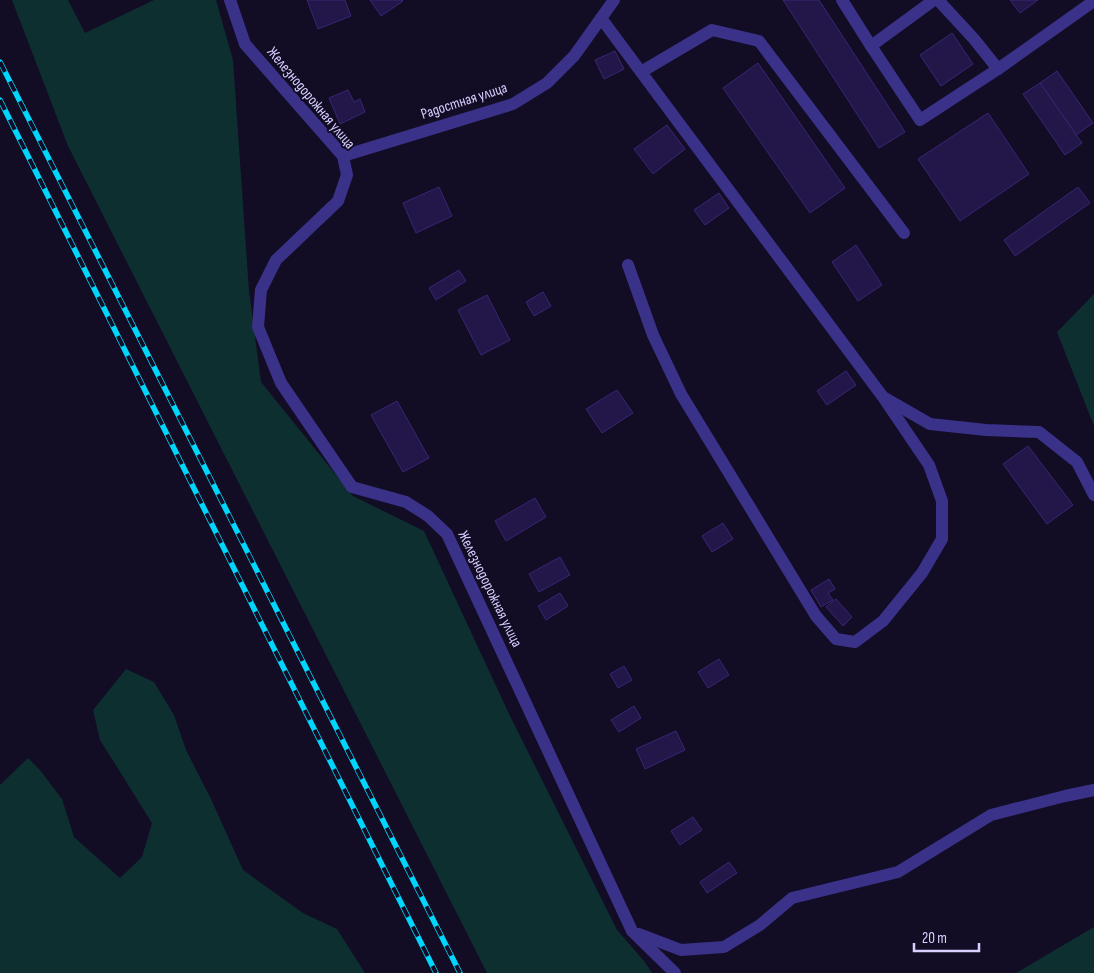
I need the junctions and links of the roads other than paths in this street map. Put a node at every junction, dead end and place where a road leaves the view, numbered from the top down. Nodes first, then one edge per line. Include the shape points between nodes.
1 (230, 0) edge
2 (614, 0) edge
3 (842, 0) edge
4 (934, 0) edge
5 (938, 0) edge
6 (1094, 1) edge
7 (601, 18) junction
8 (871, 46) junction
9 (998, 69) junction
10 (641, 72) junction
11 (342, 156) junction
12 (904, 233) dead end
13 (628, 266) dead end
14 (883, 397) junction
15 (1094, 494) edge
16 (1094, 790) edge
17 (632, 931) junction
18 (675, 973) edge

1 - 11 street, Железнодорожная улица via 245,44
2 - 7 street, Радостная улица
3 - 8 street
4 - 8 street
5 - 9 street
6 - 9 street
7 - 10 street
7 - 11 street, Радостная улица via 574,56 546,83 513,104
8 - 9 street via 920,120
10 - 12 street via 712,30 759,41
10 - 14 street
11 - 17 street, Железнодорожная улица via 347,175 338,201 276,260 260,290 258,327 281,384 352,487 406,502 447,534
13 - 14 street via 653,335 681,394 816,616 836,639 856,642 883,621 922,573 942,539 942,501 929,465
14 - 15 street via 930,424 1039,432 1077,462
16 - 17 street via 991,815 898,872 792,898 760,925 724,947 681,950
17 - 18 street, Железнодорожная улица

